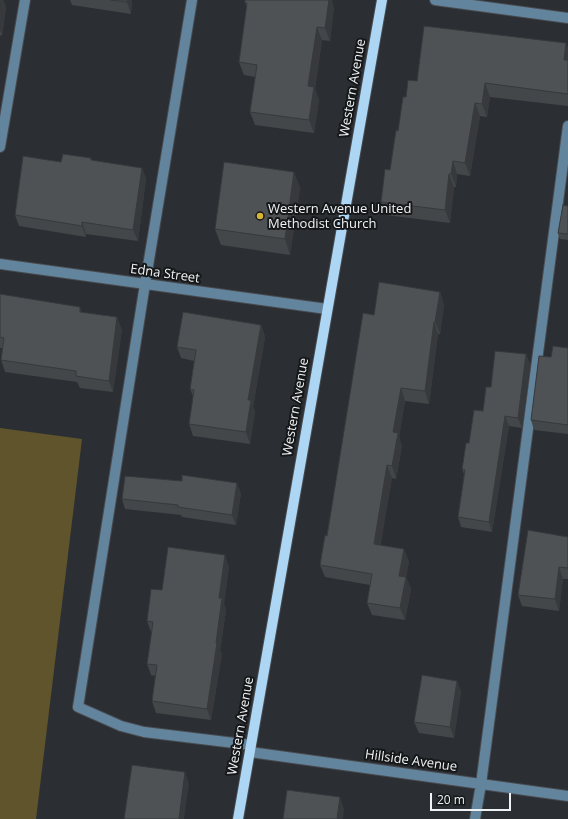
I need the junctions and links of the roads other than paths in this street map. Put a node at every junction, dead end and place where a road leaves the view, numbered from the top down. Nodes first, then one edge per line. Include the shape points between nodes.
1 (25, 0) edge
2 (192, 0) edge
3 (382, 0) edge
4 (435, 0) edge
5 (568, 18) edge
6 (568, 126) edge
7 (0, 147) edge
8 (563, 199) edge
9 (0, 264) edge
10 (145, 284) junction
11 (327, 308) junction
12 (250, 749) junction
13 (481, 784) junction
14 (568, 796) edge
15 (238, 819) edge
16 (475, 819) edge

1 - 7 street
2 - 10 street
3 - 11 main road, Western Avenue
4 - 5 street
6 - 8 street
8 - 13 street
9 - 10 street, Edna Street
10 - 11 street, Edna Street
10 - 12 street, Hillside Avenue via 78,707 121,726 144,732
11 - 12 main road, Western Avenue
12 - 13 street, Hillside Avenue
12 - 15 main road, Western Avenue
13 - 14 street, Hillside Avenue
13 - 16 street

